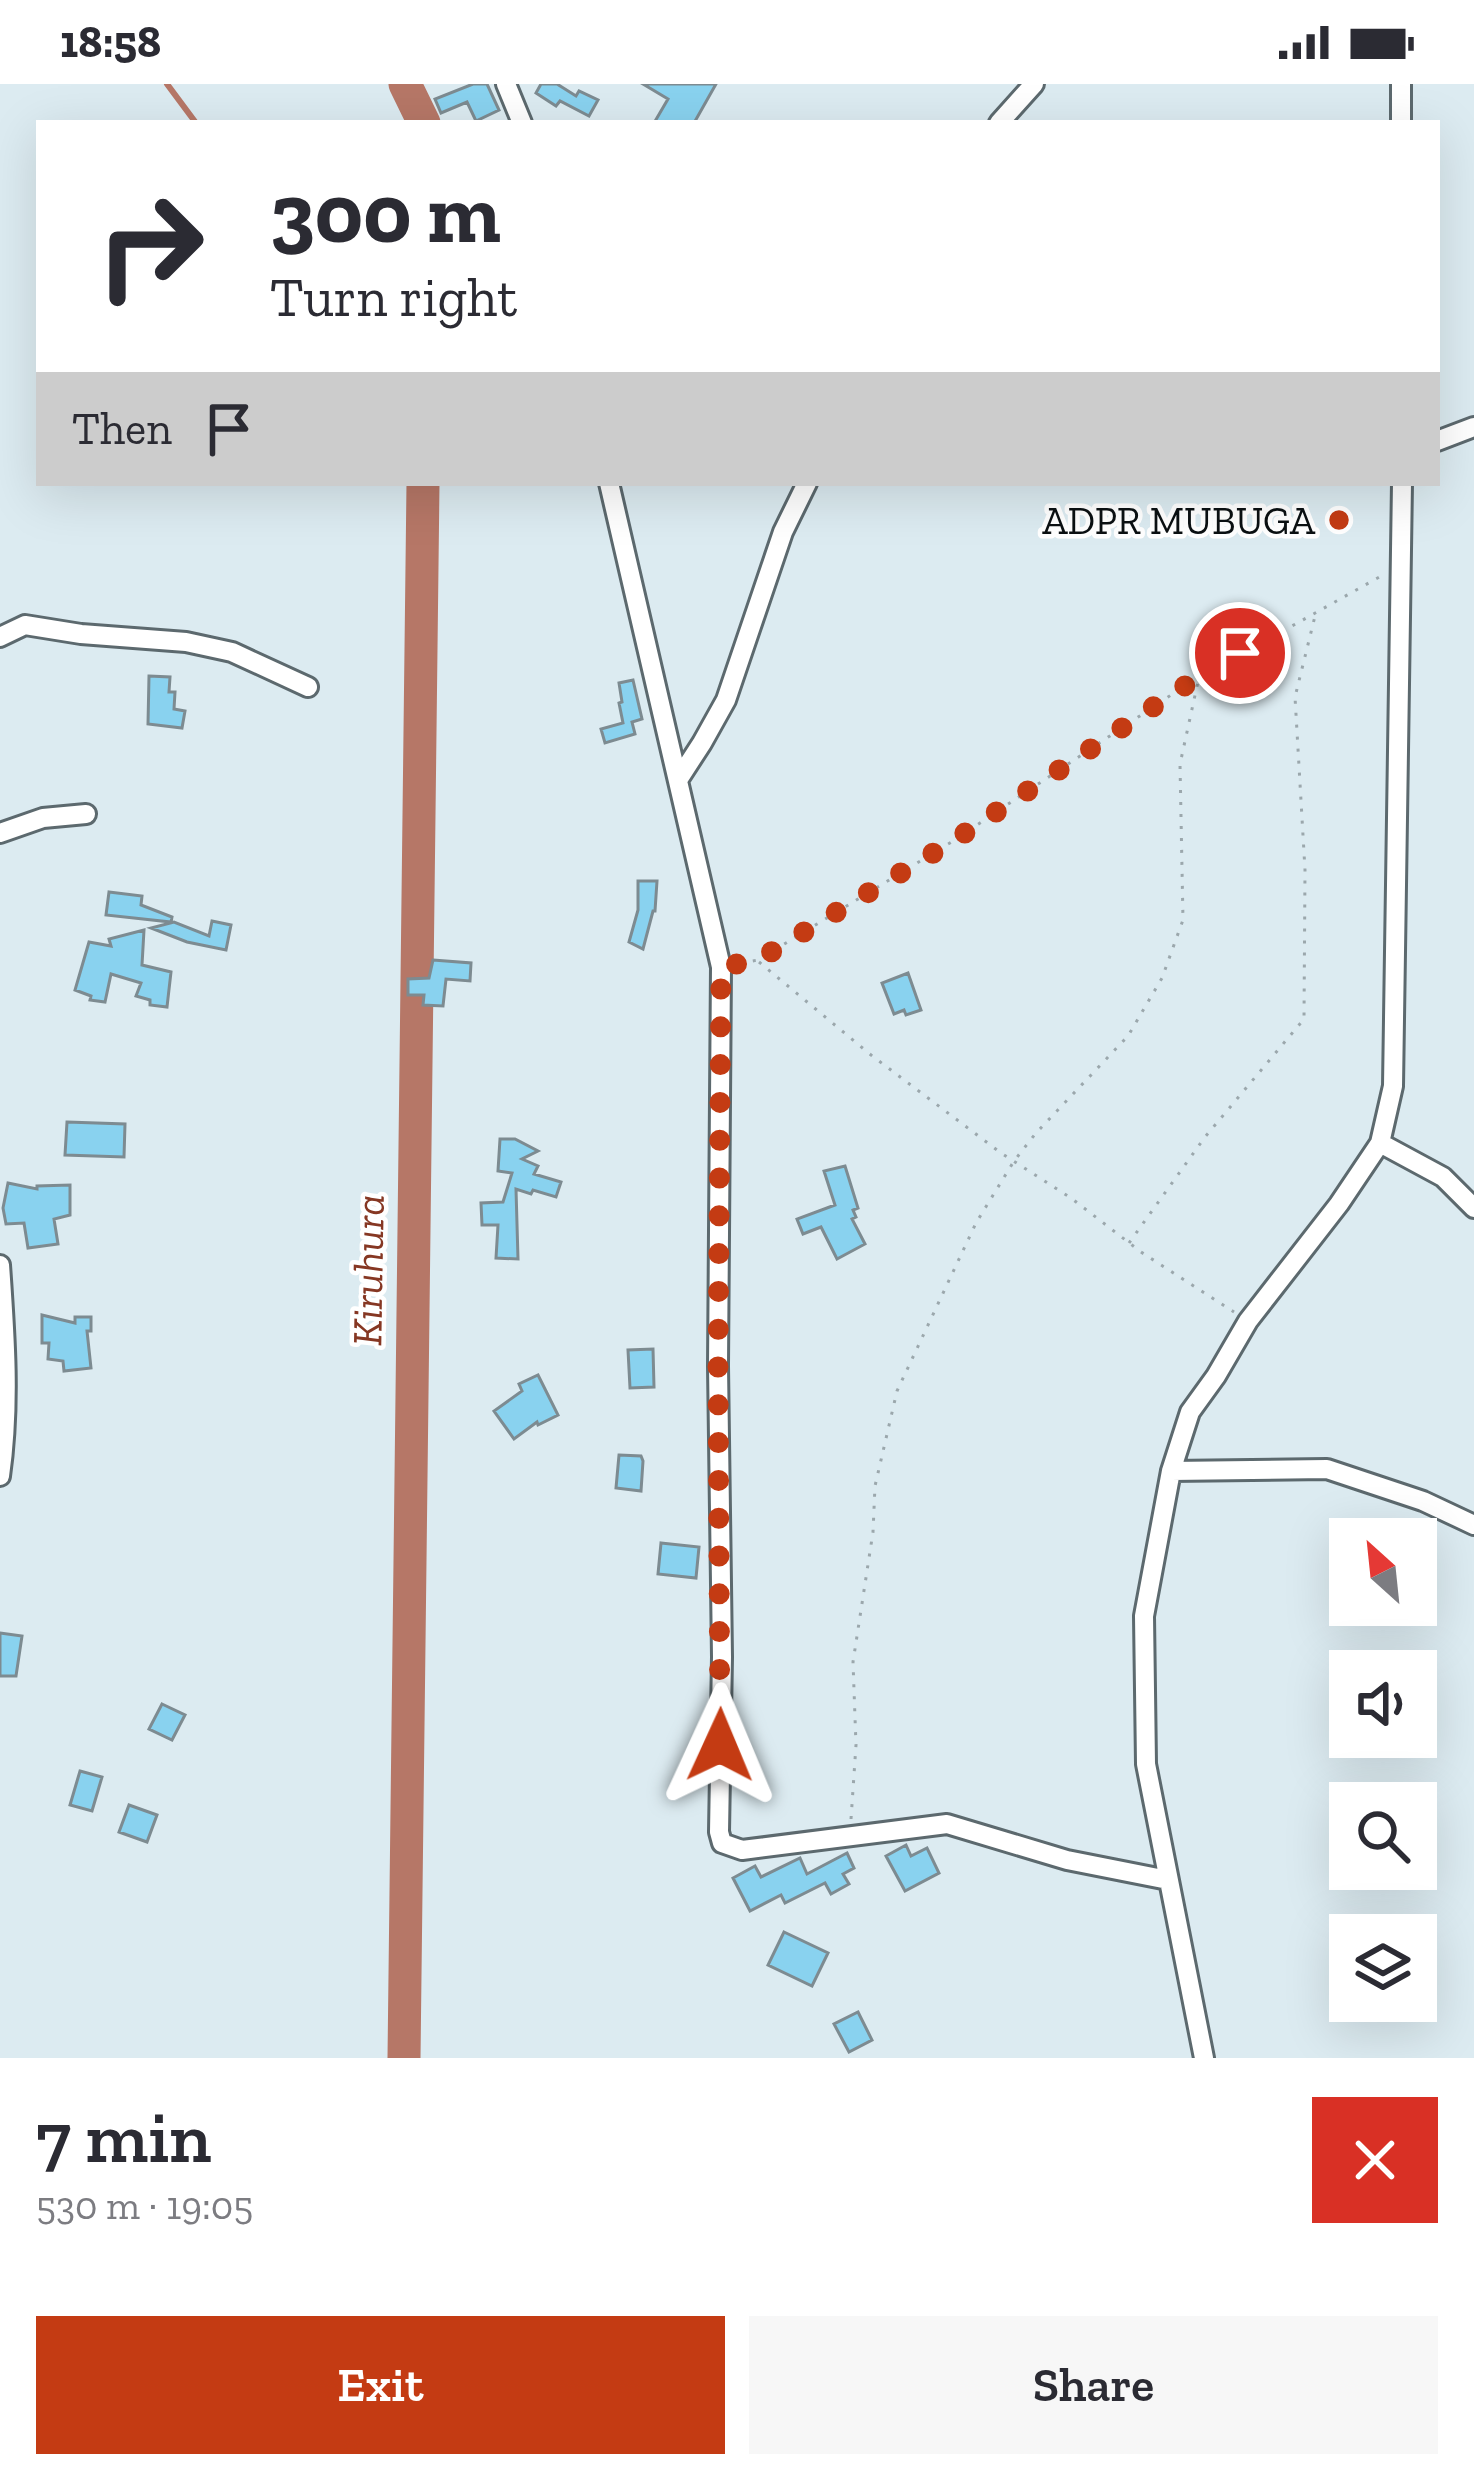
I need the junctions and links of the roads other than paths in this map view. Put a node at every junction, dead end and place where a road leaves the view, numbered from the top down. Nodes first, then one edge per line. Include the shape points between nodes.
1 (506, 84) edge
2 (1034, 84) edge
3 (1400, 84) edge
4 (521, 120) edge
5 (1002, 120) edge
6 (1401, 120) edge
7 (1474, 427) edge
8 (1440, 440) edge
9 (610, 486) edge
10 (806, 486) edge
11 (1402, 486) edge
12 (0, 637) edge
13 (308, 687) dead end
14 (678, 780) junction
15 (86, 814) dead end
16 (0, 833) edge
17 (1380, 1143) junction
18 (1474, 1208) edge
19 (0, 1265) edge
20 (1171, 1471) junction
21 (0, 1475) edge
22 (1474, 1525) edge
23 (1168, 1880) junction
24 (1204, 2058) edge

1 - 4 street
2 - 5 street
3 - 6 street
7 - 8 street
9 - 14 street
10 - 14 street via 726,700
11 - 17 street via 1393,1085
12 - 13 street via 25,625 186,642 232,652
14 - 23 street via 721,967 722,1843 742,1850 947,1824
15 - 16 street
17 - 18 street via 1442,1177
17 - 20 street via 1190,1412
19 - 21 street
20 - 22 street via 1328,1469
20 - 23 street via 1144,1616 1146,1763
23 - 24 street

